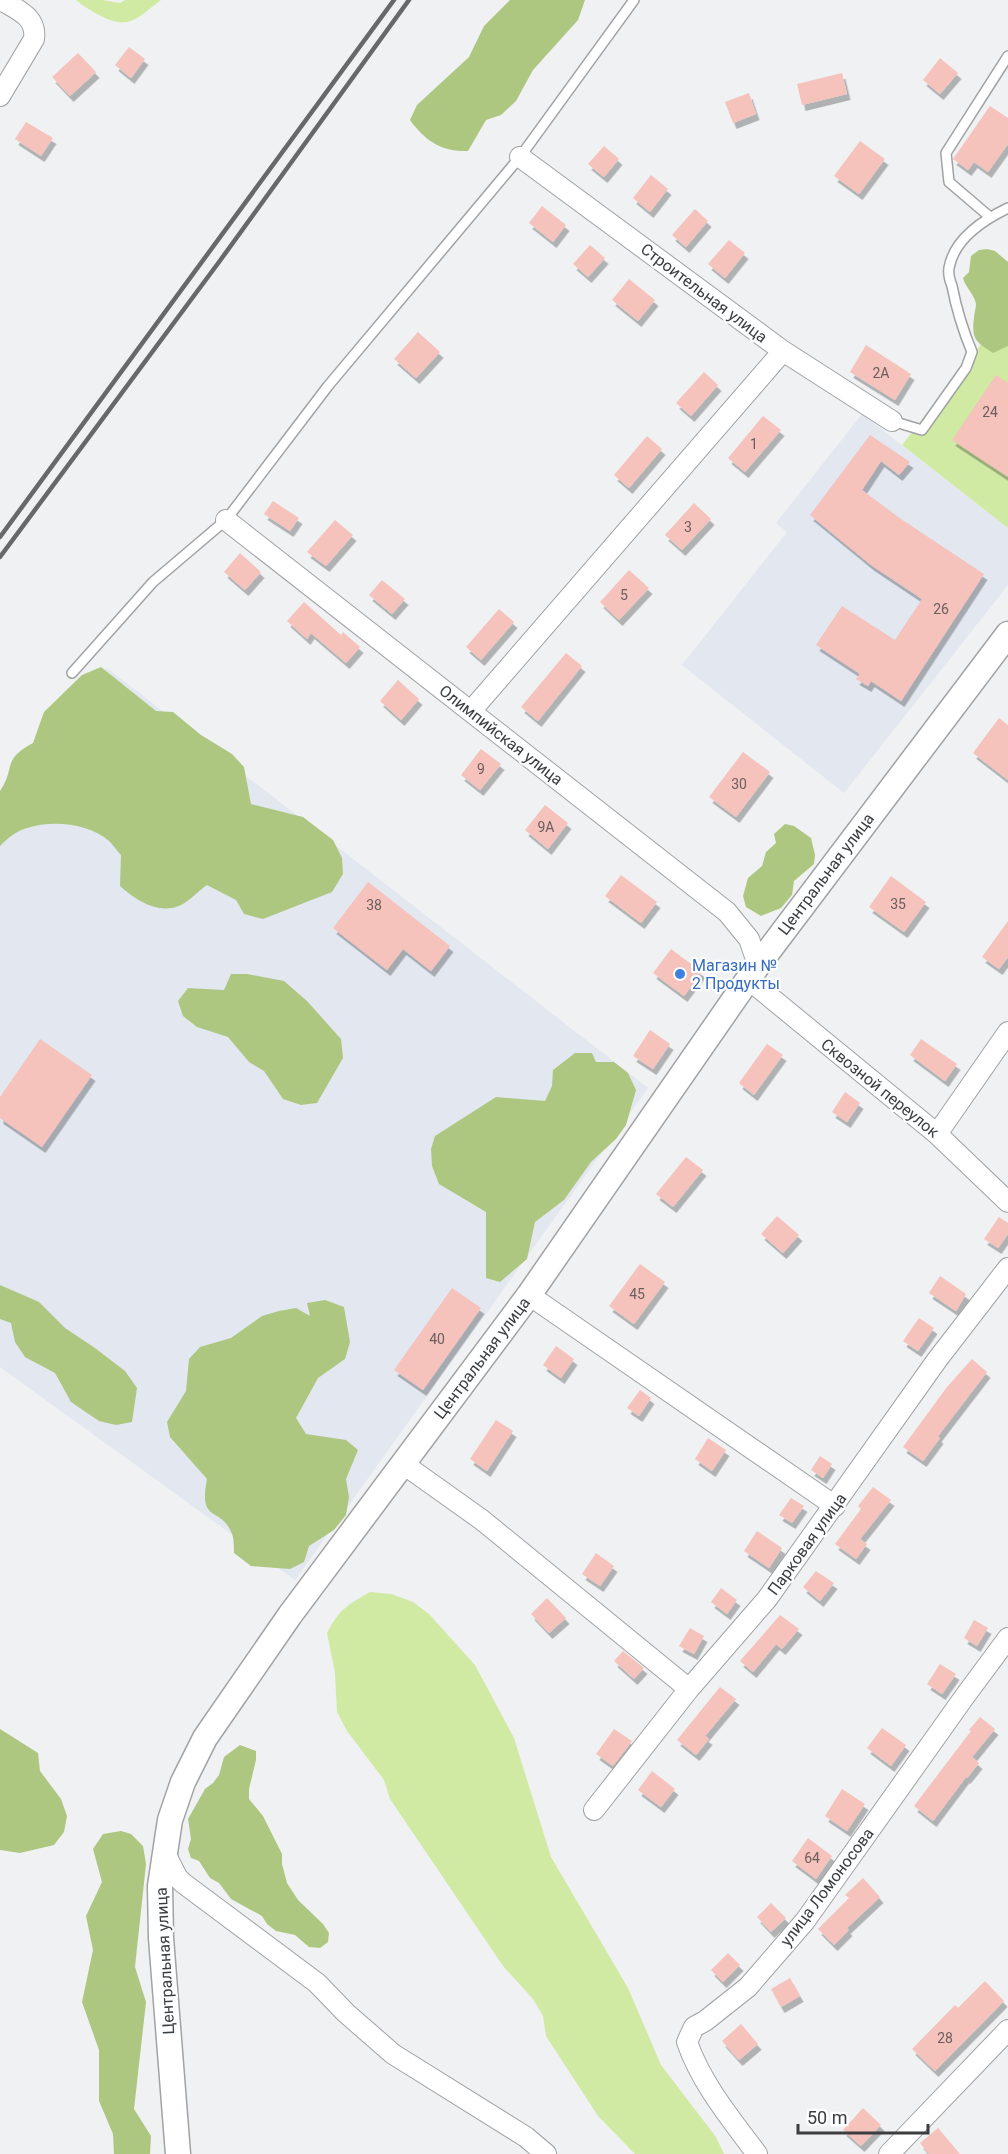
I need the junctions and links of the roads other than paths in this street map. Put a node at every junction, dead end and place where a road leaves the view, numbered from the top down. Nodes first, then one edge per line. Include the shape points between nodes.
1 (1, 0) edge
2 (634, 0) edge
3 (1008, 56) edge
4 (0, 96) edge
5 (520, 157) junction
6 (1008, 208) edge
7 (990, 217) junction
8 (783, 351) junction
9 (892, 422) joint
10 (226, 520) junction
11 (1008, 634) edge
12 (72, 673) dead end
13 (471, 711) junction
14 (753, 972) junction
15 (1008, 1032) edge
16 (937, 1134) junction
17 (1008, 1202) edge
18 (1008, 1268) edge
19 (529, 1295) junction
20 (402, 1463) junction
21 (835, 1506) junction
22 (1008, 1638) edge
23 (689, 1689) junction
24 (594, 1810) dead end
25 (164, 1851) junction
26 (1008, 2030) edge
27 (178, 2154) edge
28 (546, 2154) edge
29 (757, 2154) edge
30 (889, 2154) edge

1 - 4 street via 22,13 35,30 26,55
2 - 5 lane
3 - 7 lane via 946,153 949,182
5 - 8 street, Строительная улица
5 - 10 lane via 328,386
6 - 7 lane
7 - 9 lane via 973,229 953,253 948,270 959,321 972,352 966,368 922,430
8 - 9 street, Строительная улица
8 - 13 street
10 - 12 lane via 153,582
10 - 13 street, Олимпийская улица
11 - 14 street, Центральная улица
13 - 14 street, Олимпийская улица via 727,912 748,939
14 - 16 street, Сквозной переулок
14 - 19 street, Центральная улица
15 - 16 street
16 - 17 street, Сквозной переулок
18 - 21 street, Парковая улица via 937,1360
19 - 20 street, Центральная улица
19 - 21 street
20 - 23 street via 482,1520
20 - 25 street, Центральная улица via 290,1614 206,1738 183,1782
21 - 23 street, Парковая улица via 767,1599
22 - 29 street, улица Ломоносова via 805,1921 748,1987 694,2027 687,2042 693,2060
23 - 24 street, Парковая улица
25 - 27 street, Центральная улица via 160,1938
25 - 28 street via 183,1883 317,1983 393,2054
26 - 30 street

